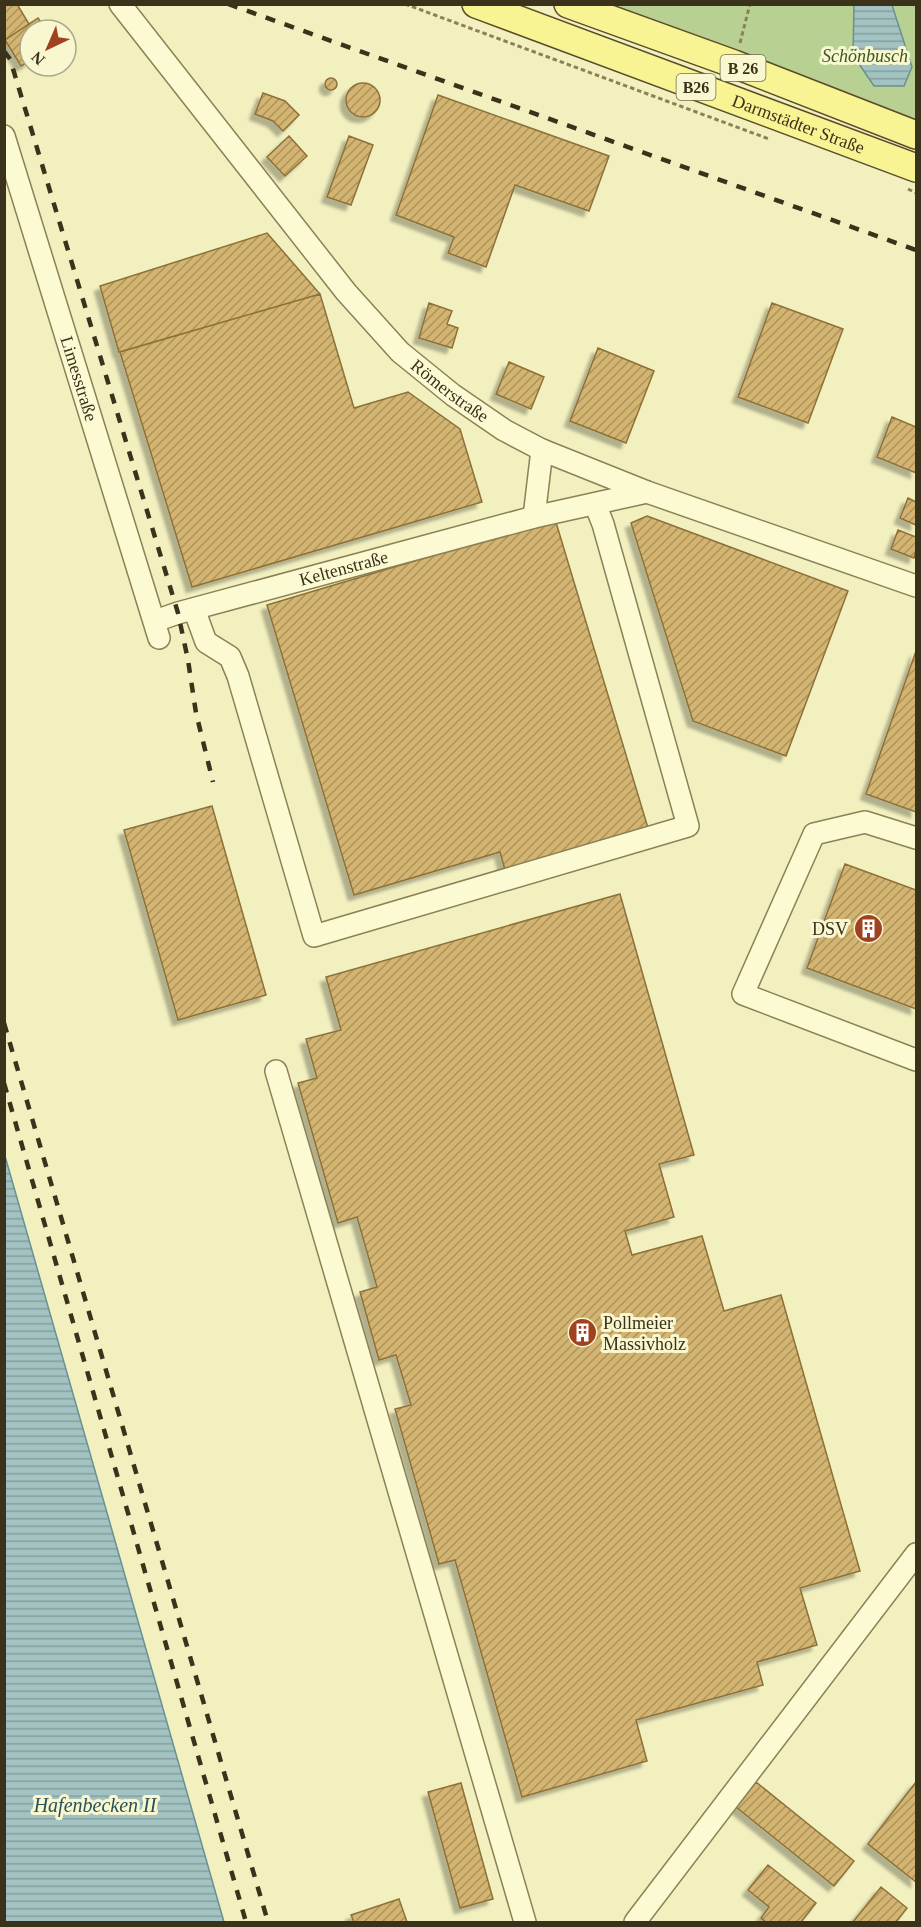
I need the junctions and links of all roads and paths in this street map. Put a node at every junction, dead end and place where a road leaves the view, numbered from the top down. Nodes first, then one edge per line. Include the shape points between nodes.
1 (120, 4) edge
2 (405, 4) edge
3 (476, 4) edge
4 (568, 4) edge
5 (750, 4) edge
6 (734, 64) junction
7 (916, 135) edge
8 (4, 136) edge
9 (770, 139) dead end
10 (911, 179) edge
11 (916, 193) edge
12 (542, 450) junction
13 (647, 492) junction
14 (595, 504) junction
15 (534, 517) junction
16 (916, 586) edge
17 (194, 609) junction
18 (157, 630) joint
19 (916, 838) edge
20 (916, 1060) edge
21 (276, 1071) dead end
22 (916, 1554) edge
23 (525, 1923) edge
24 (635, 1923) edge

1 - 12 street, Römerstraße via 346,292 400,352 453,395
2 - 9 path
3 - 10 main road, Darmstädter Straße / B26
4 - 6 main road, Darmstädter Straße / B 26
5 - 6 path
6 - 7 main road, Darmstädter Straße / B 26
8 - 18 street, Limesstraße
10 - 11 path
12 - 13 street, Römerstraße
12 - 15 street
13 - 14 street, Keltenstraße
13 - 16 street, Römerstraße
14 - 15 street, Keltenstraße
14 - 17 street via 688,826 314,936 238,676 230,657 206,642
15 - 17 street, Keltenstraße
17 - 18 street, Keltenstraße
19 - 20 street via 865,822 814,834 743,994
21 - 23 street
22 - 24 street

